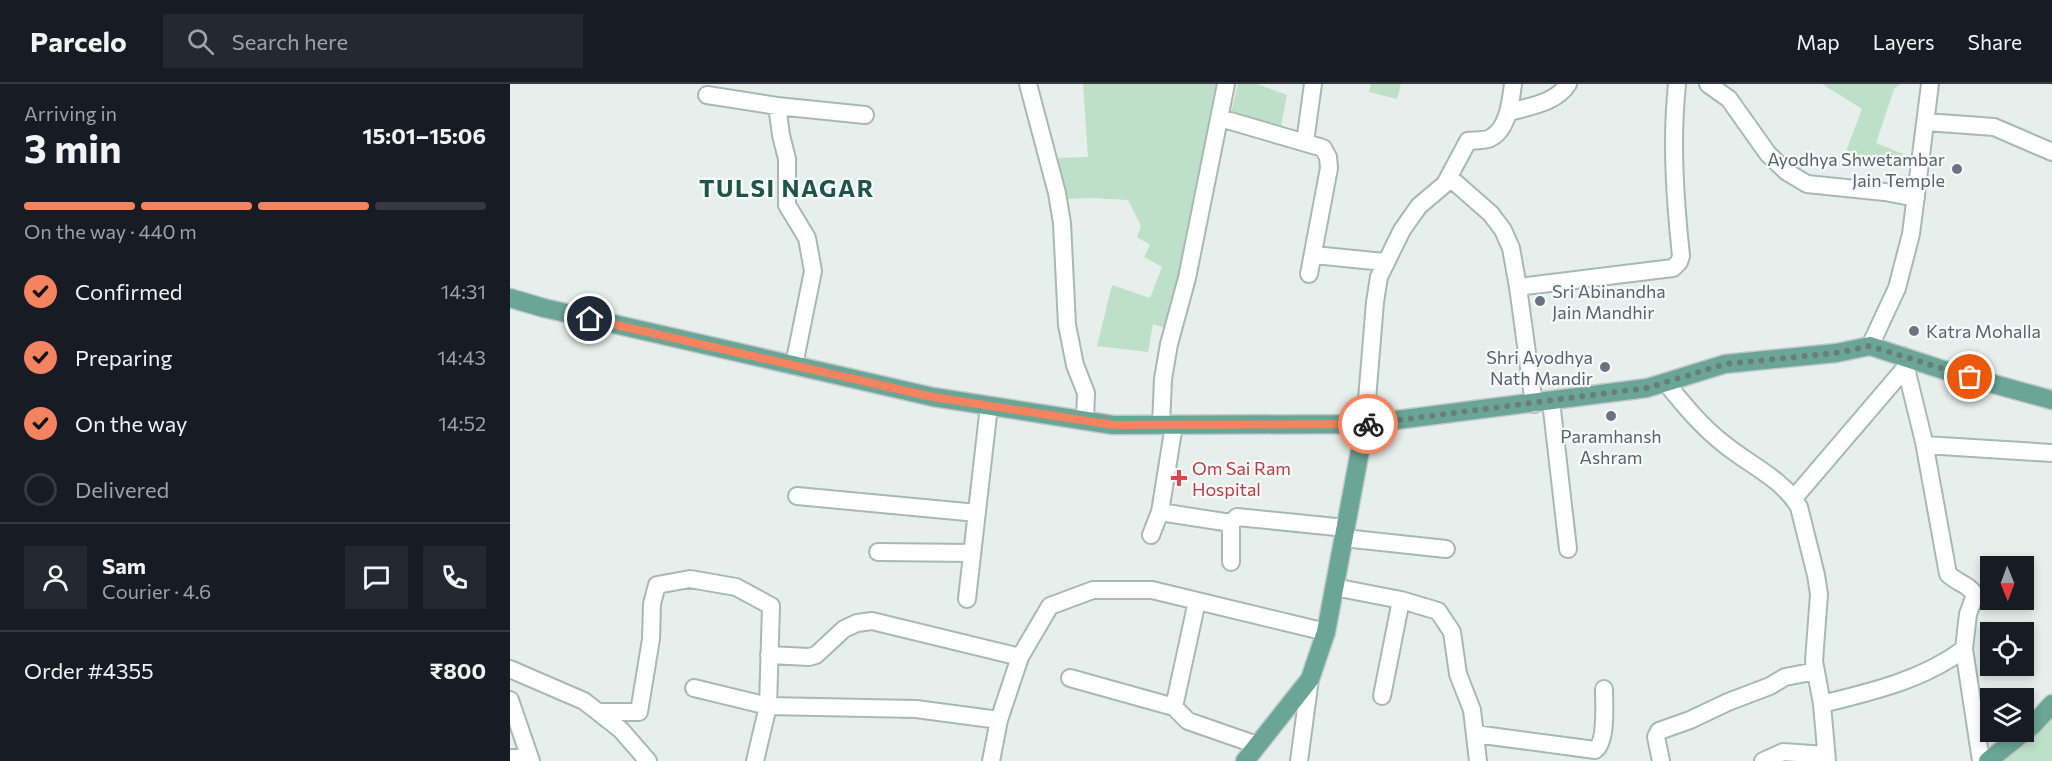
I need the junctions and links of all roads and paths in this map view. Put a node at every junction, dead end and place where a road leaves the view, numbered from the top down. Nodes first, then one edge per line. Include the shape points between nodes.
1 (1028, 84) edge
2 (1226, 84) edge
3 (1313, 84) edge
4 (1513, 84) edge
5 (1568, 84) edge
6 (1677, 84) edge
7 (1708, 84) edge
8 (1930, 84) edge
9 (707, 95) edge
10 (777, 106) junction
11 (1510, 112) junction
12 (865, 116) dead end
13 (1220, 118) junction
14 (1926, 122) junction
15 (1305, 142) junction
16 (2052, 152) edge
17 (1449, 177) junction
18 (1916, 198) junction
19 (1314, 255) junction
20 (1384, 262) junction
21 (1309, 274) dead end
22 (1518, 287) junction
23 (510, 298) edge
24 (1870, 346) junction
25 (1904, 361) junction
26 (794, 365) junction
27 (1666, 383) junction
28 (2052, 400) edge
29 (1543, 403) junction
30 (989, 406) junction
31 (1085, 421) junction
32 (1365, 424) junction
33 (1167, 425) junction
34 (1925, 446) junction
35 (2052, 453) edge
36 (797, 496) dead end
37 (1794, 498) junction
38 (1160, 512) junction
39 (977, 513) junction
40 (1231, 523) junction
41 (1345, 533) junction
42 (1151, 535) dead end
43 (1446, 549) dead end
44 (1568, 549) dead end
45 (878, 552) dead end
46 (972, 553) junction
47 (1231, 562) dead end
48 (1334, 587) junction
49 (967, 599) dead end
50 (1401, 600) junction
51 (1197, 601) junction
52 (1326, 632) junction
53 (1964, 649) junction
54 (769, 656) junction
55 (1020, 657) junction
56 (510, 669) edge
57 (1816, 671) junction
58 (1070, 678) dead end
59 (1310, 680) junction
60 (694, 688) dead end
61 (1604, 689) dead end
62 (1382, 696) dead end
63 (510, 700) edge
64 (1822, 704) junction
65 (2052, 704) edge
66 (768, 706) junction
67 (1174, 707) junction
68 (598, 712) junction
69 (999, 720) junction
70 (1475, 734) junction
71 (1257, 745) junction
72 (510, 758) edge
73 (1827, 758) edge
74 (531, 759) edge
75 (648, 761) edge
76 (755, 761) edge
77 (992, 761) edge
78 (1245, 761) edge
79 (1299, 761) edge
80 (1479, 761) edge
81 (1661, 761) edge
82 (1763, 761) edge
83 (1981, 761) edge
84 (1988, 761) edge

1 - 31 street via 1057,193 1067,325 1075,365 1086,393
2 - 13 street
3 - 15 street
4 - 11 street
5 - 11 street via 1554,98
6 - 22 street via 1674,154 1679,262 1673,268
7 - 18 street via 1729,99 1768,154 1807,184
8 - 14 street
9 - 10 street
10 - 12 street
10 - 26 street via 787,159 787,204 807,238 813,272
11 - 17 street via 1491,138 1468,141
13 - 15 street
13 - 33 street via 1187,278 1169,344 1163,379
14 - 16 street via 1994,127
14 - 18 street
15 - 19 street via 1323,148 1329,168
17 - 20 street via 1419,206
17 - 22 street via 1491,214 1503,230 1511,248
18 - 24 street via 1897,288
19 - 20 street
19 - 21 street
20 - 32 street via 1375,302
22 - 29 street
23 - 26 main road
24 - 25 main road
24 - 27 main road via 1725,364
25 - 28 main road
25 - 34 street
25 - 37 street
26 - 30 main road
27 - 29 main road
27 - 37 street via 1723,444
29 - 32 main road
29 - 44 street
30 - 31 main road
30 - 39 street
31 - 33 main road
32 - 33 main road
32 - 41 main road
33 - 38 street
34 - 35 street
34 - 53 street via 1948,574 1975,596 1968,614
36 - 39 street
37 - 57 street via 1819,594
38 - 40 street
38 - 42 street
39 - 46 street
40 - 41 street via 1242,517
40 - 47 street
41 - 43 street
41 - 48 main road
45 - 46 street
46 - 49 street
48 - 50 street
48 - 52 main road
50 - 62 street
50 - 70 street via 1438,611 1452,632 1458,674 1472,710
51 - 52 street
51 - 55 street via 1152,590 1093,590 1050,606
51 - 67 street
52 - 59 main road
53 - 64 street via 1916,677
53 - 83 street
54 - 55 street via 816,655 844,629 872,621
54 - 66 street
54 - 68 street via 771,606 736,588 690,579 657,585 639,712
55 - 69 street
56 - 68 street via 584,701
57 - 64 street
57 - 81 street via 1785,677 1659,731 1656,737
58 - 67 street
59 - 71 main road
59 - 79 street
60 - 66 street
61 - 70 street via 1603,735 1595,750
63 - 74 street
64 - 73 street
65 - 84 main road via 2033,725
66 - 69 street via 916,709
66 - 76 street
67 - 71 street via 1188,721
68 - 75 street via 621,730
69 - 77 street
70 - 80 street
71 - 78 main road
72 - 74 street
73 - 82 street via 1783,752

